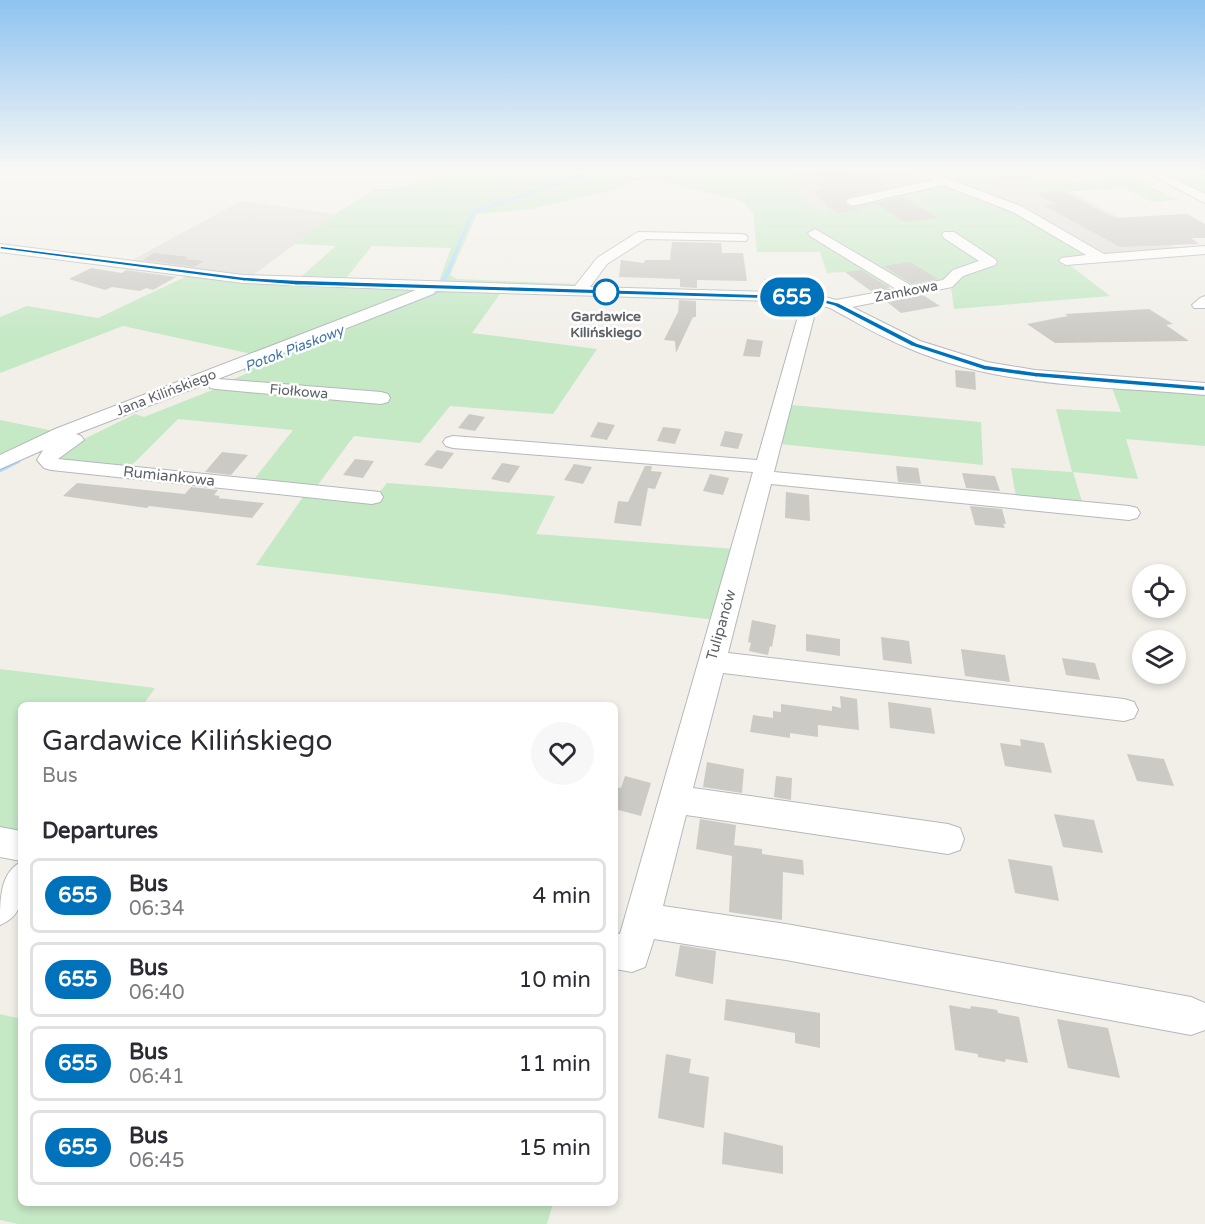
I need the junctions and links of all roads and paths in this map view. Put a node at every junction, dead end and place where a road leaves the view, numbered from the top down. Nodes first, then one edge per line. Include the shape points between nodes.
1 (1046, 226) edge
2 (815, 233) dead end
3 (949, 235) dead end
4 (741, 238) dead end
5 (0, 248) edge
6 (1205, 250) edge
7 (1101, 258) junction
8 (1066, 261) dead end
9 (434, 287) junction
10 (580, 291) junction
11 (910, 291) junction
12 (827, 302) junction
13 (243, 373) dead end
14 (216, 384) junction
15 (1205, 389) edge
16 (381, 398) dead end
17 (134, 405) junction
18 (110, 414) junction
19 (453, 442) dead end
20 (0, 463) edge
21 (765, 472) junction
22 (372, 497) dead end
23 (1129, 513) dead end
24 (711, 661) junction
25 (1124, 710) dead end
26 (674, 799) junction
27 (948, 838) dead end
28 (0, 842) edge
29 (18, 845) edge
30 (18, 882) edge
31 (0, 908) edge
32 (629, 942) edge
33 (1191, 1016) dead end

1 - 7 street
2 - 11 street
3 - 11 street, Zamkowa via 990,262 958,273 947,284
4 - 10 street via 643,235 602,261
5 - 9 street via 243,279
6 - 7 street
7 - 8 street
9 - 10 street
9 - 17 street, Jana Kilińskiego
10 - 12 street
11 - 12 street, Zamkowa
12 - 15 street via 914,345 984,367
12 - 21 street, Tulipanów via 807,313
13 - 14 street, Fiołkowa
14 - 16 street, Fiołkowa
14 - 17 street, Fiołkowa via 148,412
17 - 18 street, Jana Kilińskiego
18 - 20 street, Jana Kilińskiego
18 - 22 street, Rumiankowa via 103,424 52,452 47,460 51,464
19 - 21 street
21 - 23 street
21 - 24 street, Tulipanów
24 - 25 street
24 - 26 street, Tulipanów
26 - 27 street
26 - 32 street, Tulipanów
28 - 29 street
30 - 31 street
32 - 33 street via 786,942

